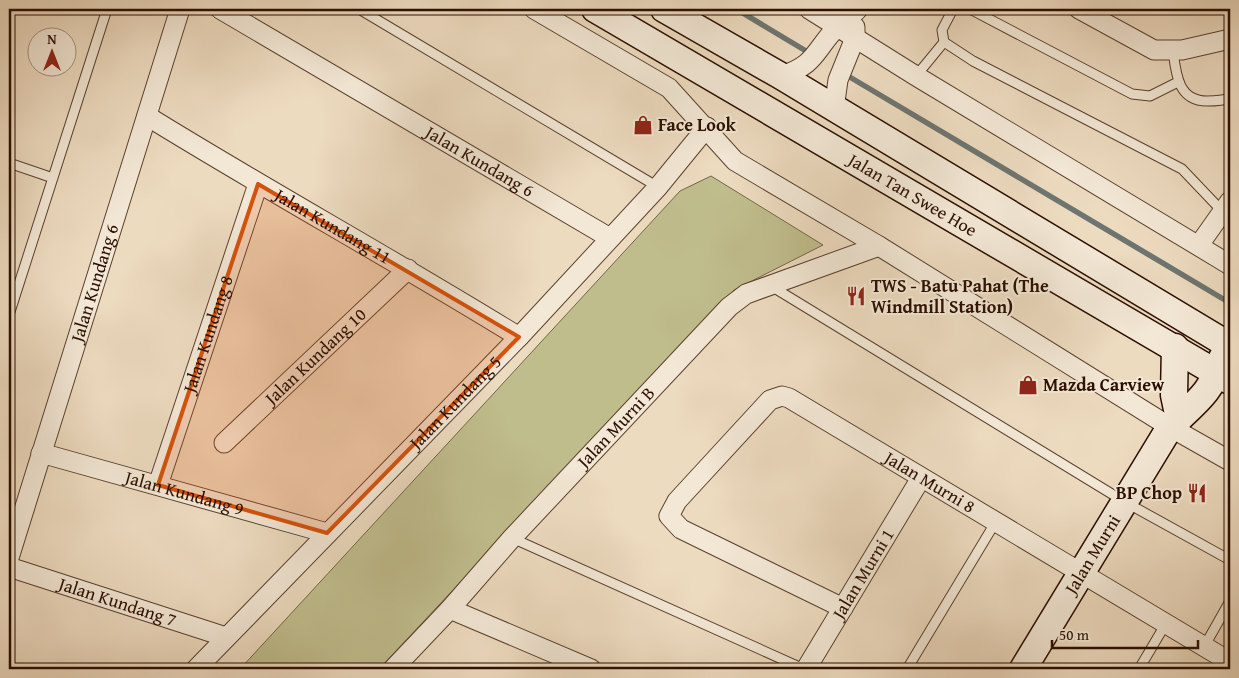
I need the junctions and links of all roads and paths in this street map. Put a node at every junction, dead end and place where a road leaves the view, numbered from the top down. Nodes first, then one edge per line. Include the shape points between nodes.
1 (107, 9) edge
2 (180, 9) edge
3 (220, 9) edge
4 (359, 9) edge
5 (534, 9) edge
6 (809, 9) edge
7 (953, 9) edge
8 (970, 9) edge
9 (1079, 9) edge
10 (858, 10) edge
11 (670, 11) edge
12 (609, 12) edge
13 (837, 26) junction
14 (855, 38) junction
15 (1230, 39) edge
16 (944, 42) junction
17 (1164, 51) junction
18 (781, 76) junction
19 (916, 76) junction
20 (1178, 82) junction
21 (1230, 98) edge
22 (834, 109) junction
23 (147, 116) junction
24 (707, 127) junction
25 (9, 163) edge
26 (53, 178) junction
27 (258, 184) junction
28 (658, 187) junction
29 (1226, 206) edge
30 (610, 238) junction
31 (1199, 245) junction
32 (879, 246) junction
33 (1230, 264) edge
34 (408, 269) junction
35 (769, 284) junction
36 (9, 315) edge
37 (519, 337) junction
38 (1228, 345) edge
39 (1175, 347) junction
40 (1224, 377) edge
41 (1175, 423) junction
42 (224, 443) dead end
43 (41, 453) junction
44 (1230, 461) edge
45 (921, 478) junction
46 (158, 485) junction
47 (1125, 502) junction
48 (995, 523) junction
49 (327, 533) junction
50 (512, 538) junction
51 (9, 558) edge
52 (1230, 560) edge
53 (9, 567) edge
54 (1080, 573) junction
55 (1230, 601) edge
56 (843, 608) junction
57 (450, 609) junction
58 (1166, 625) junction
59 (226, 637) junction
60 (1204, 647) junction
61 (1230, 662) edge
62 (196, 669) edge
63 (393, 669) edge
64 (591, 669) edge
65 (805, 669) edge
66 (907, 669) edge
67 (1023, 669) edge
68 (1139, 669) edge

1 - 26 lane
2 - 23 street, Jalan Kundang 6
3 - 30 street, Jalan Kundang 6
4 - 28 lane
5 - 24 street via 669,88
6 - 13 street
7 - 16 lane via 942,30
8 - 20 lane via 1132,94 1150,96
9 - 17 street
10 - 13 street
10 - 14 street
11 - 18 main road, Jalan Tan Swee Hoe
12 - 39 main road, Jalan Tan Swee Hoe
13 - 14 street
13 - 18 street via 811,61 803,68
14 - 19 street
14 - 22 street via 838,80
15 - 17 street
16 - 19 lane
16 - 29 lane via 974,61 1182,169
17 - 20 lane
18 - 22 main road, Jalan Tan Swee Hoe
19 - 31 street
20 - 21 lane via 1188,97 1198,101
22 - 38 main road, Jalan Tan Swee Hoe
23 - 27 street, Jalan Kundang 11
23 - 43 street, Jalan Kundang 6
24 - 28 street, Jalan Kundang 5
24 - 32 street via 735,161
25 - 26 lane
26 - 36 lane
27 - 34 street, Jalan Kundang 11
27 - 46 street, Jalan Kundang 8
28 - 30 street, Jalan Kundang 5
29 - 31 street
30 - 37 street, Jalan Kundang 5
31 - 33 street
32 - 35 street, Jalan Murni B
32 - 41 street
34 - 37 street, Jalan Kundang 11
34 - 42 street, Jalan Kundang 10
35 - 47 lane
35 - 50 street, Jalan Murni B via 746,294 729,307
37 - 49 street, Jalan Kundang 5
38 - 40 main road, Jalan Murni
39 - 40 main road, Jalan Tan Swee Hoe
39 - 41 main road
40 - 41 main road, Jalan Murni
41 - 44 street
41 - 47 main road, Jalan Murni
43 - 46 street, Jalan Kundang 9
43 - 51 street, Jalan Kundang 6
45 - 48 street, Jalan Murni 8
45 - 56 street, Jalan Murni 1
45 - 56 street, Jalan Murni 8 via 789,398 777,396 677,501 669,516 681,529
46 - 49 street, Jalan Kundang 9
47 - 52 lane
47 - 54 main road, Jalan Murni
48 - 54 street, Jalan Murni 8
48 - 66 lane
49 - 59 street, Jalan Kundang 5
50 - 57 street, Jalan Murni B
50 - 65 lane
53 - 59 street, Jalan Kundang 7
54 - 58 street, Jalan Murni 8
54 - 67 main road, Jalan Murni
55 - 60 lane
56 - 65 street, Jalan Murni 1
57 - 63 street, Jalan Murni B
57 - 64 street
58 - 60 street, Jalan Murni 8
58 - 68 lane
59 - 62 street, Jalan Kundang 5
60 - 61 street, Jalan Murni 8

